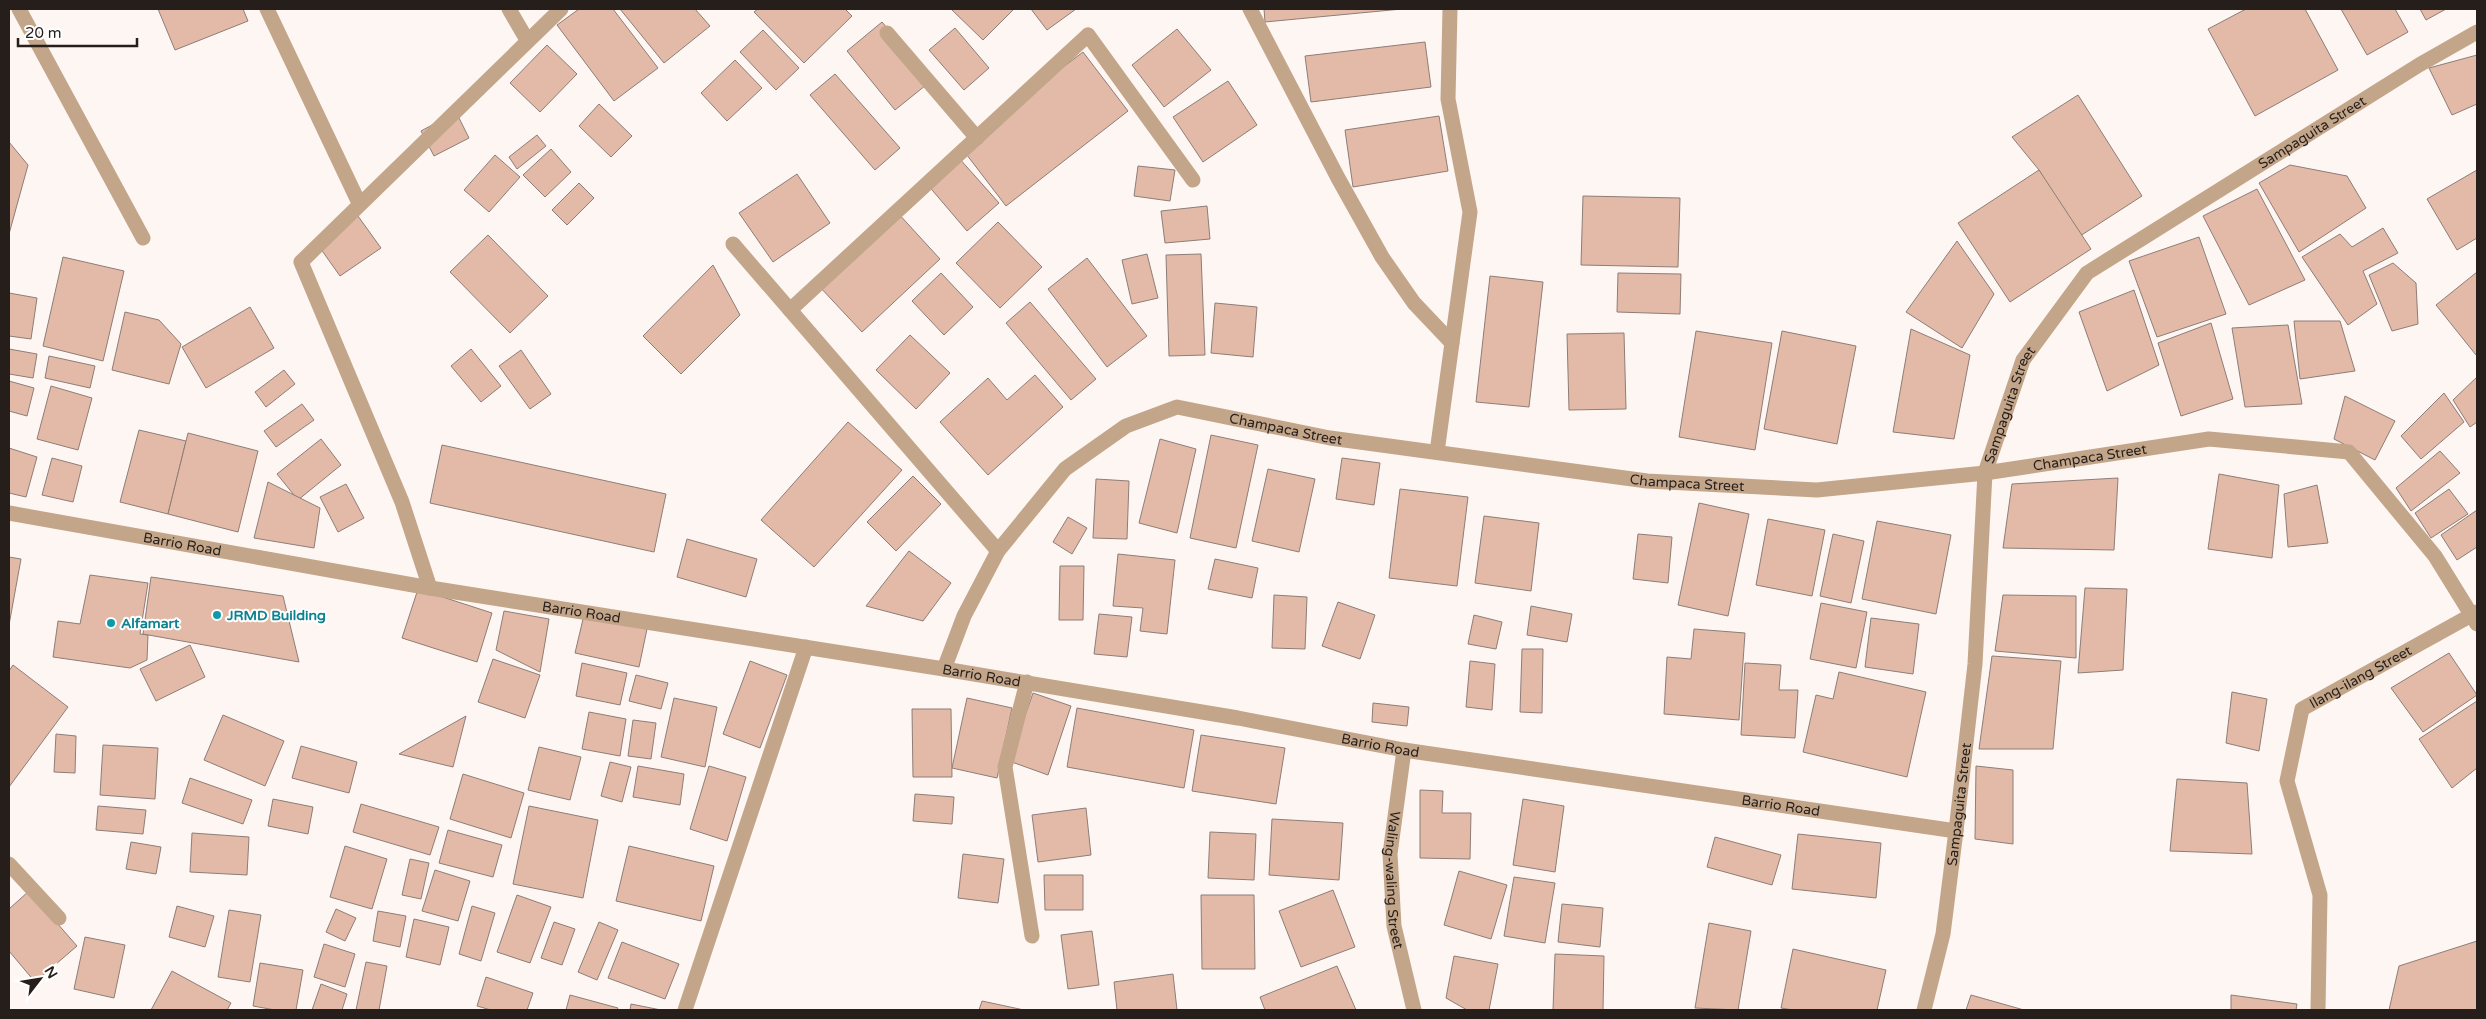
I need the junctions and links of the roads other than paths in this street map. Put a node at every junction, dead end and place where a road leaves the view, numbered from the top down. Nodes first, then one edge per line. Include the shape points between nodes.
1 (19, 9) edge
2 (267, 9) edge
3 (509, 9) edge
4 (561, 9) edge
5 (1250, 9) edge
6 (1450, 9) edge
7 (2477, 32) edge
8 (887, 33) dead end
9 (527, 40) junction
10 (977, 138) junction
11 (1193, 180) dead end
12 (359, 203) junction
13 (143, 238) dead end
14 (733, 244) dead end
15 (790, 310) junction
16 (1452, 343) junction
17 (1436, 452) junction
18 (1985, 473) junction
19 (9, 514) edge
20 (998, 551) junction
21 (430, 588) junction
22 (2475, 617) edge
23 (806, 647) junction
24 (944, 669) junction
25 (1027, 682) junction
26 (1404, 750) junction
27 (1956, 831) junction
28 (9, 864) edge
29 (59, 918) dead end
30 (1032, 936) dead end
31 (684, 1010) edge
32 (1414, 1010) edge
33 (1924, 1010) edge
34 (2318, 1010) edge

1 - 13 street
2 - 12 street
3 - 9 street
4 - 9 street
5 - 16 street via 1382,257 1414,304
6 - 16 street via 1448,99 1470,212
7 - 18 street, Sampaguita Street via 2086,273 2023,360
8 - 10 street
9 - 12 street
10 - 11 street via 1088,35
10 - 15 street
12 - 21 street via 301,262 402,502
14 - 15 street
15 - 20 street
16 - 17 street
17 - 18 street, Champaca Street via 1647,481 1817,490
17 - 20 street, Champaca Street via 1330,438 1177,407 1126,426 1065,469
18 - 22 street, Champaca Street via 2210,439 2349,452 2435,556
18 - 27 street, Sampaguita Street via 1975,664
19 - 21 street, Barrio Road
20 - 24 street, Champaca Street via 964,616
21 - 23 street, Barrio Road
22 - 34 street, Ilang-ilang Street via 2302,709 2287,781 2320,896
23 - 24 street, Barrio Road
23 - 31 street
24 - 25 street, Barrio Road
25 - 26 street, Barrio Road
25 - 30 street via 1005,767
26 - 27 street, Barrio Road
26 - 32 street, Waling-waling Street via 1390,854 1394,926
27 - 33 street, Sampaguita Street via 1943,934
28 - 29 street

